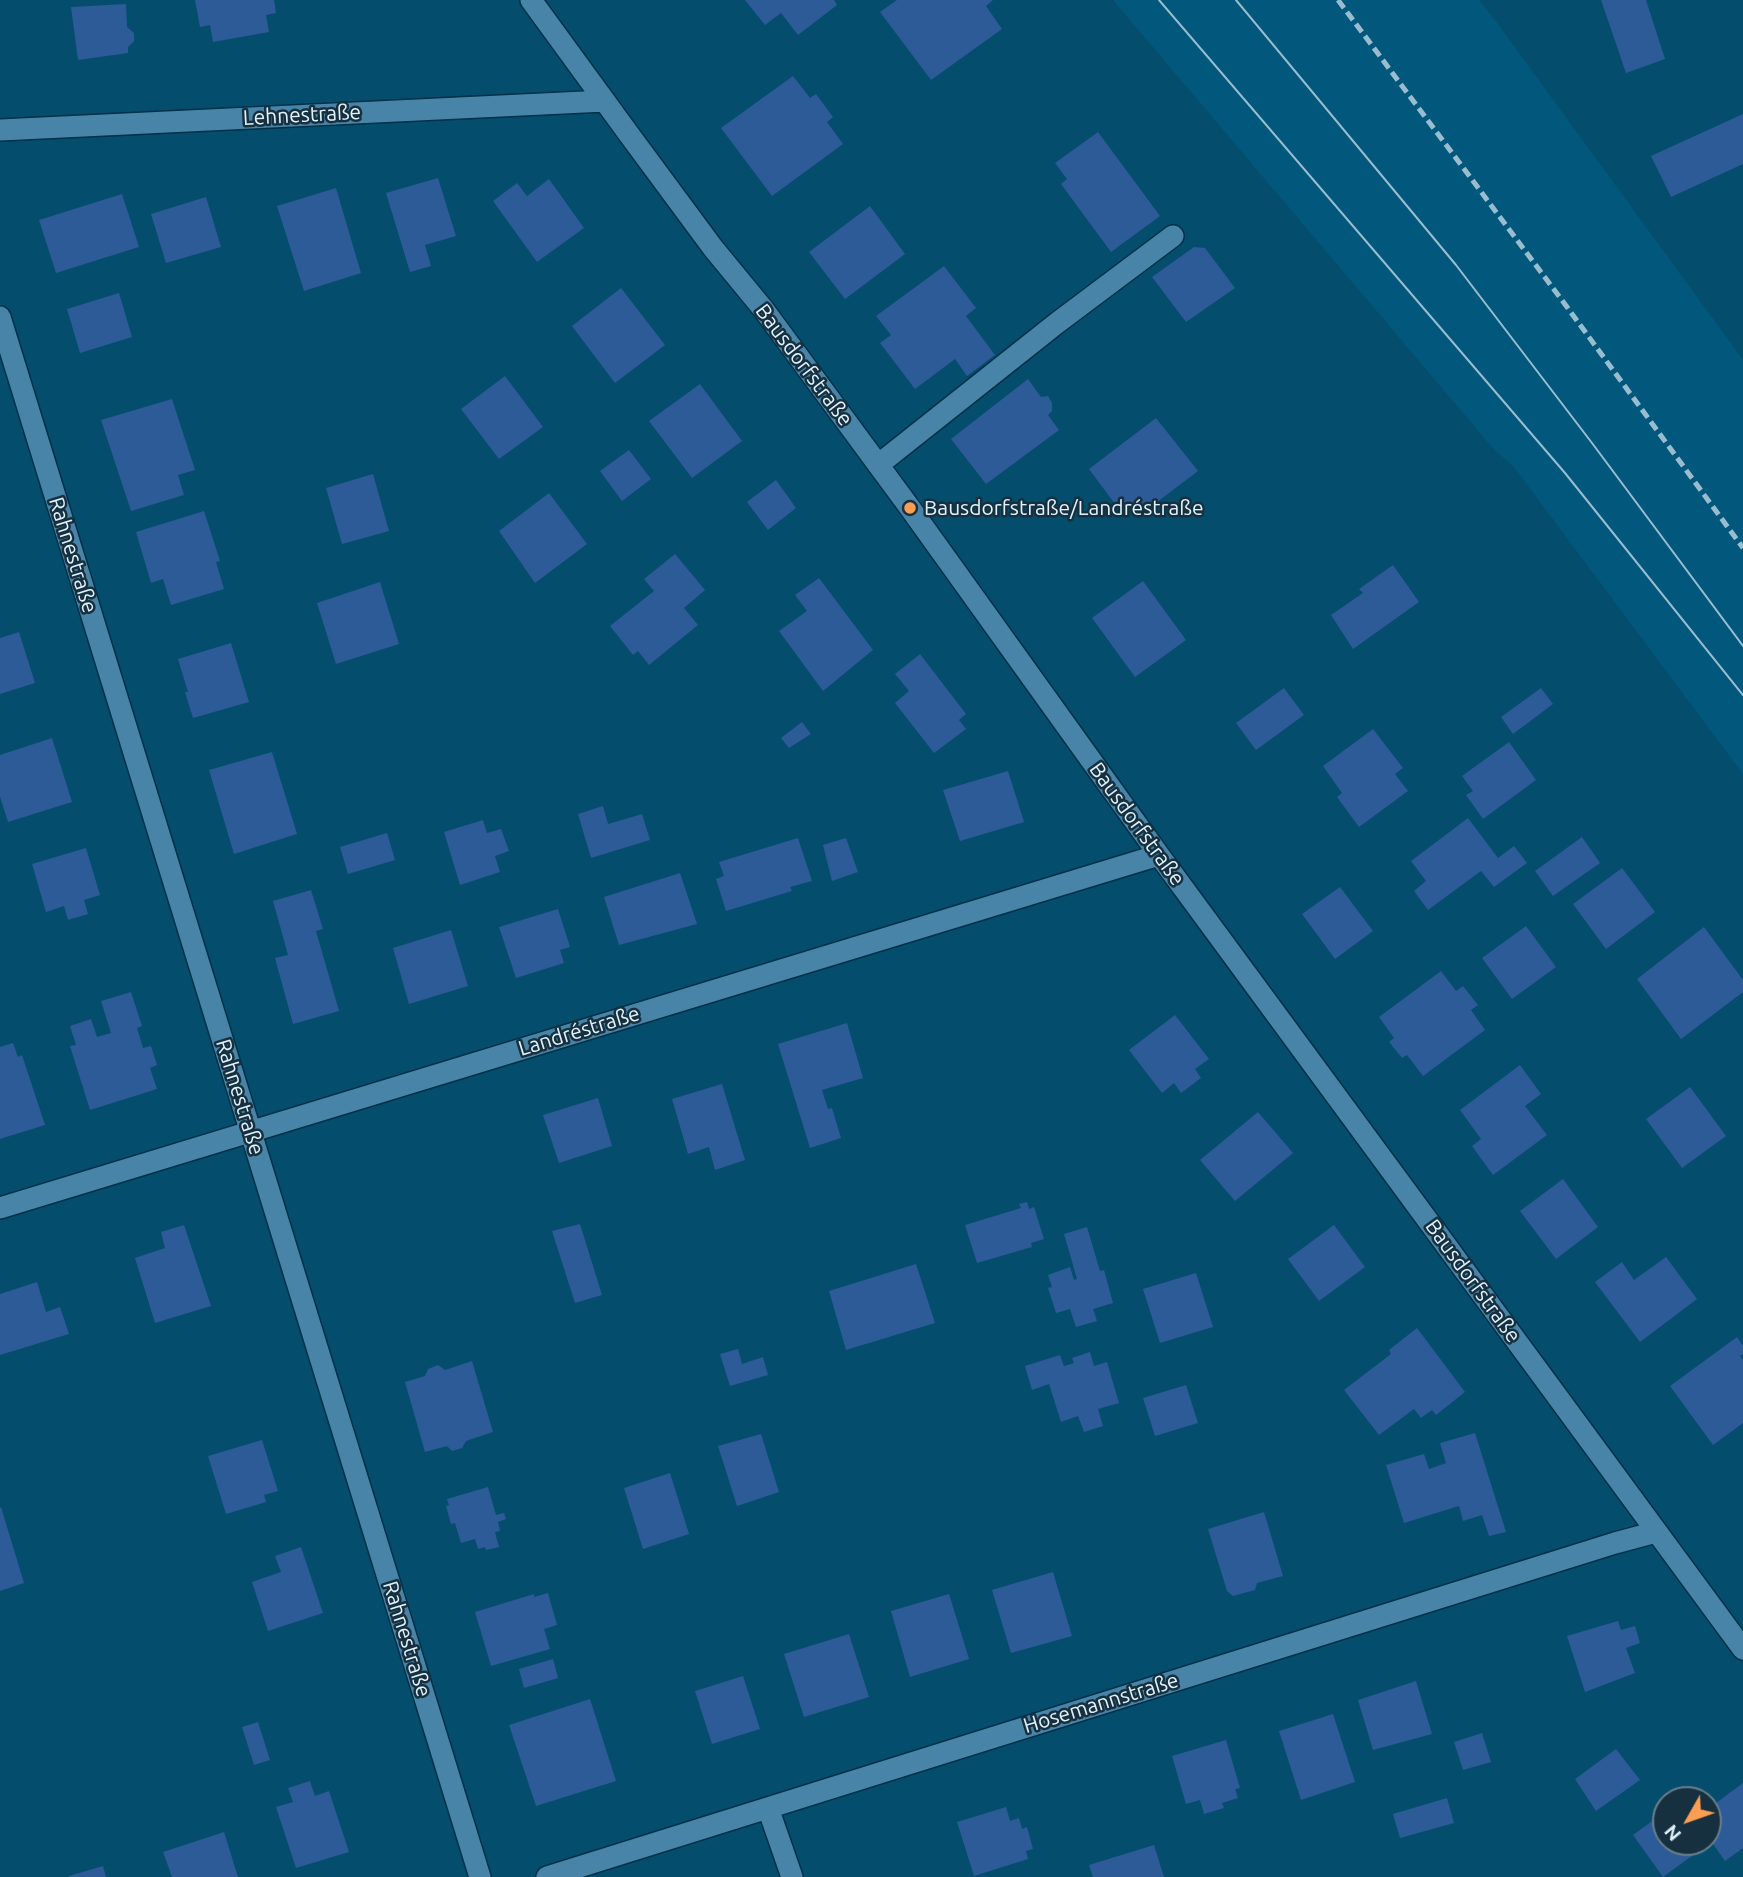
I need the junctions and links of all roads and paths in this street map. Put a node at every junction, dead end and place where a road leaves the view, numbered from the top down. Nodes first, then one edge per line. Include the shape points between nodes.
1 (531, 0) edge
2 (605, 101) junction
3 (0, 130) edge
4 (1173, 236) dead end
5 (0, 317) edge
6 (878, 465) junction
7 (1159, 855) junction
8 (251, 1132) junction
9 (0, 1208) edge
10 (1656, 1532) junction
11 (1743, 1649) edge
12 (768, 1808) junction
13 (480, 1877) edge
14 (547, 1877) edge
15 (792, 1877) edge

1 - 2 street, Bausdorfstraße
2 - 3 street, Lehnestraße
2 - 6 street, Bausdorfstraße
4 - 6 street
5 - 8 street, Rahnestraße
6 - 7 street, Bausdorfstraße
7 - 8 street, Landréstraße
7 - 10 street, Bausdorfstraße
8 - 9 street, Landréstraße
8 - 13 street, Rahnestraße
10 - 11 street, Bausdorfstraße
10 - 12 street, Hosemannstraße
12 - 14 street, Hosemannstraße
12 - 15 street

